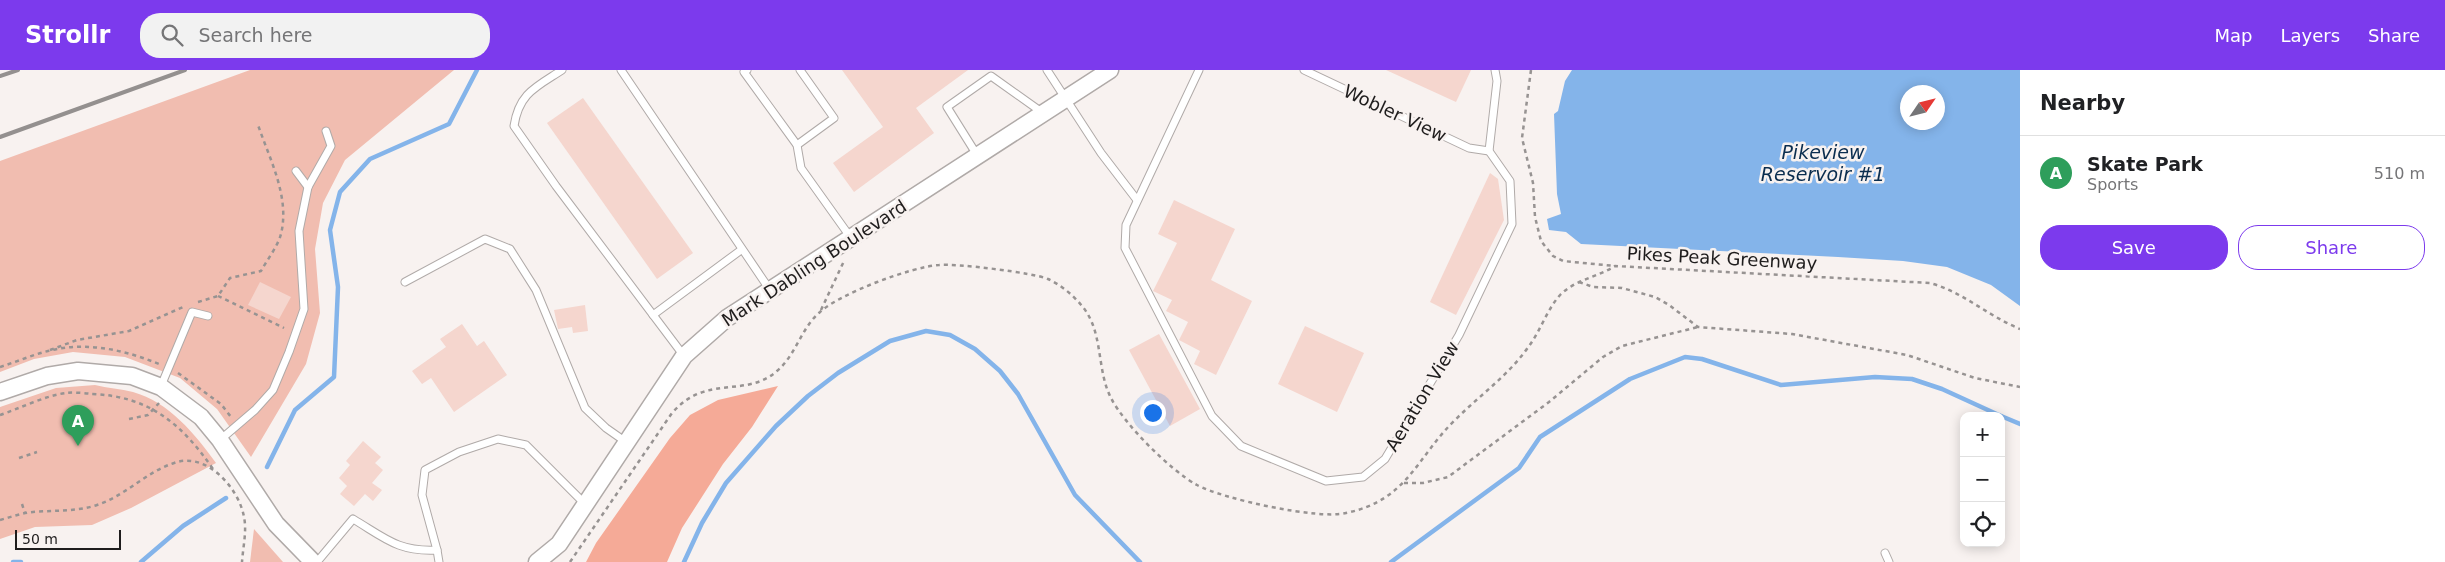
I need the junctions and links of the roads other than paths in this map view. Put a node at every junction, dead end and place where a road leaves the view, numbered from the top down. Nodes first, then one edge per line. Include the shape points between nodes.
1 (562, 70) edge
2 (621, 70) edge
3 (747, 70) edge
4 (800, 70) edge
5 (1048, 70) edge
6 (1110, 70) edge
7 (1199, 70) edge
8 (1304, 70) edge
9 (1495, 70) edge
10 (1066, 98) junction
11 (1043, 113) junction
12 (326, 132) dead end
13 (797, 145) junction
14 (1489, 151) junction
15 (978, 156) junction
16 (296, 171) dead end
17 (308, 187) junction
18 (1137, 200) junction
19 (851, 238) junction
20 (741, 250) junction
21 (405, 282) dead end
22 (770, 291) junction
23 (653, 315) junction
24 (208, 316) dead end
25 (684, 356) junction
26 (161, 387) junction
27 (0, 392) edge
28 (220, 440) junction
29 (627, 442) junction
30 (585, 504) junction
31 (437, 550) junction
32 (1885, 554) dead end
33 (313, 562) edge
34 (317, 562) edge
35 (439, 562) edge
36 (537, 562) edge
37 (1889, 562) edge

1 - 23 lane via 528,93 517,109 514,126
2 - 20 lane
3 - 13 lane via 744,72
4 - 13 lane via 834,118
5 - 10 lane
6 - 10 street, Mark Dabling Boulevard
7 - 18 lane, Aeration View
8 - 14 lane, Wobler View via 1469,148
9 - 14 lane via 1497,81
10 - 11 street, Mark Dabling Boulevard
10 - 18 lane via 1101,153
11 - 15 street, Mark Dabling Boulevard
11 - 15 lane via 990,76 947,107
12 - 17 lane via 331,146
13 - 19 lane via 801,168
14 - 18 lane, Aeration View via 1510,182 1512,224 1454,344 1385,459 1363,476 1326,481 1241,446 1212,416 1124,248 1126,225
15 - 19 street, Mark Dabling Boulevard
16 - 17 lane
17 - 28 lane via 299,231 304,309 273,390
19 - 22 street, Mark Dabling Boulevard
20 - 22 lane
20 - 23 lane
21 - 29 lane via 485,239 510,250 536,290 585,408
22 - 25 street, Mark Dabling Boulevard via 728,318
23 - 25 lane
24 - 26 lane via 192,312
25 - 29 street, Mark Dabling Boulevard
26 - 27 street via 132,376 78,371 47,376
26 - 28 street via 201,417
28 - 33 street via 276,524
29 - 30 street, Mark Dabling Boulevard
30 - 31 lane via 526,446 498,439 459,452 425,470 422,495
30 - 36 street, Mark Dabling Boulevard via 559,544
31 - 34 lane via 416,551 396,545 352,519
31 - 35 lane
32 - 37 lane

